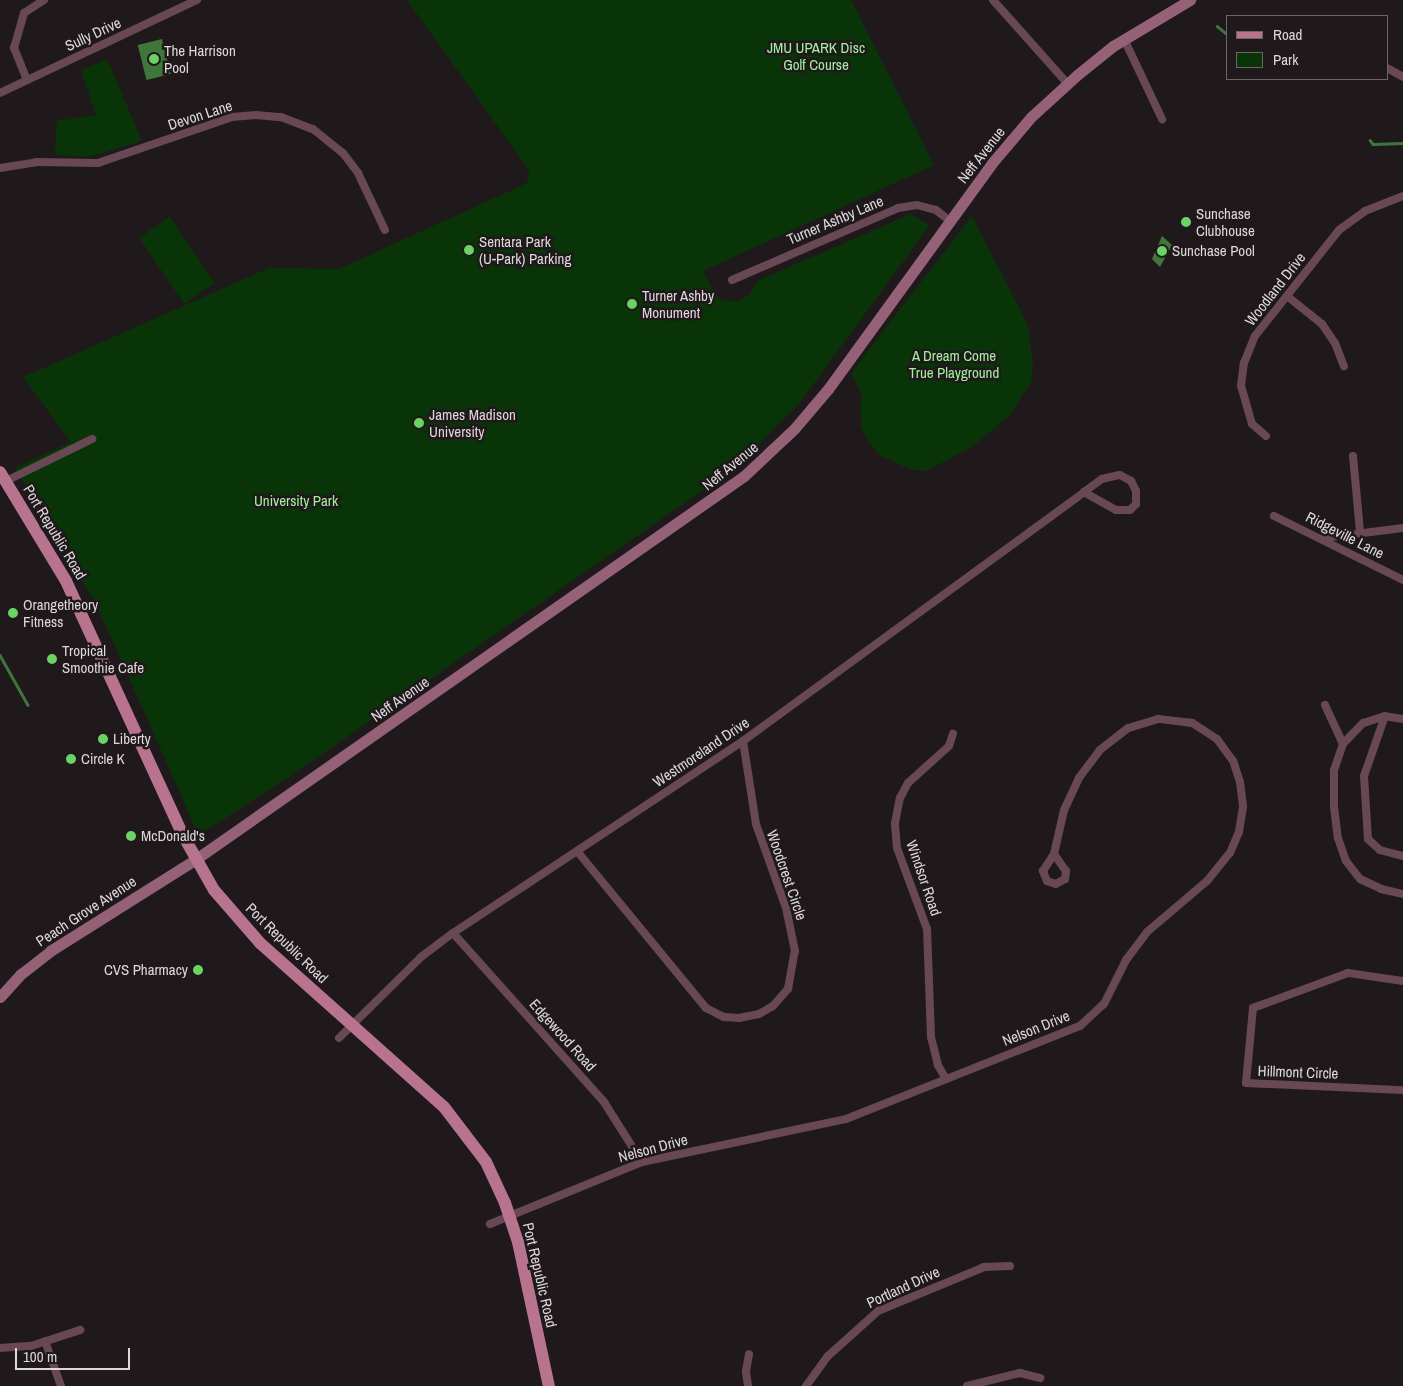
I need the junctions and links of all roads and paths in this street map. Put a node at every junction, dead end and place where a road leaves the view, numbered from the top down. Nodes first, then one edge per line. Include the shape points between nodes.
1 (44, 0) edge
2 (197, 0) edge
3 (993, 0) edge
4 (1190, 0) edge
5 (1124, 39) junction
6 (1388, 69) edge
7 (1403, 77) edge
8 (27, 80) junction
9 (1067, 83) junction
10 (0, 93) edge
11 (1162, 119) dead end
12 (0, 168) edge
13 (1403, 196) edge
14 (950, 220) junction
15 (385, 230) dead end
16 (732, 280) dead end
17 (1287, 296) junction
18 (1344, 366) dead end
19 (1266, 436) dead end
20 (92, 440) dead end
21 (1353, 456) dead end
22 (3, 476) edge
23 (1084, 492) junction
24 (1274, 516) dead end
25 (1403, 528) edge
26 (1360, 532) junction
27 (1323, 538) junction
28 (1403, 580) edge
29 (1324, 704) dead end
30 (1385, 716) junction
31 (1403, 719) edge
32 (953, 734) dead end
33 (742, 742) junction
34 (1343, 744) junction
35 (577, 852) junction
36 (1054, 854) dead end
37 (1403, 856) edge
38 (196, 858) junction
39 (1403, 894) edge
40 (453, 933) junction
41 (1403, 981) edge
42 (0, 997) edge
43 (351, 1024) junction
44 (339, 1038) dead end
45 (946, 1079) junction
46 (1403, 1090) edge
47 (642, 1162) junction
48 (510, 1218) junction
49 (490, 1224) dead end
50 (1010, 1266) dead end
51 (80, 1330) dead end
52 (44, 1342) junction
53 (0, 1348) edge
54 (749, 1354) dead end
55 (1040, 1378) dead end
56 (61, 1386) edge
57 (548, 1386) edge
58 (748, 1386) edge
59 (806, 1386) edge
60 (967, 1386) edge

1 - 8 street via 24,13 14,48
2 - 8 street, Sully Drive
3 - 9 street
4 - 5 main road, Neff Avenue
5 - 9 main road, Neff Avenue
5 - 11 street
6 - 7 street
8 - 10 street, Sully Drive
9 - 14 main road, Neff Avenue via 1014,137
12 - 15 street, Devon Lane via 36,162 98,163 223,120 247,115 281,117 313,129 343,153 358,173
13 - 17 street, Woodland Drive via 1371,208 1344,226
14 - 16 street, Turner Ashby Lane via 936,210 917,205 898,208
14 - 38 main road, Neff Avenue via 816,403 744,476
17 - 18 street via 1322,324 1335,343
17 - 19 street, Woodland Drive via 1255,336 1242,374 1241,386 1252,424
20 - 22 street
21 - 26 street
22 - 38 main road, Port Republic Road via 70,588
23 - 23 street, Westmoreland Drive via 1102,479 1120,475 1132,483 1137,502 1130,510 1118,511
23 - 33 street, Westmoreland Drive
24 - 27 street, Ridgeville Lane
25 - 26 street
26 - 27 street
27 - 28 street, Ridgeville Lane
29 - 34 street
30 - 31 street
30 - 34 street via 1363,723
30 - 37 street via 1364,776 1368,839 1380,850
32 - 45 street, Windsor Road via 949,746 908,783 900,798 895,823 897,848 927,929 931,1037 938,1065
33 - 35 street, Westmoreland Drive
33 - 35 street, Woodcrest Circle via 756,824 786,908 795,951 788,989 773,1006 759,1014 739,1018 720,1016 706,1008
34 - 39 street via 1334,770 1334,807 1338,838 1346,862 1360,879 1381,889
35 - 40 street, Westmoreland Drive
36 - 45 street, Nelson Drive via 1064,810 1079,778 1098,753 1128,728 1158,719 1192,723 1217,739 1233,761 1243,806 1233,849 1212,877 1147,932 1126,960 1100,1008 1075,1029
38 - 42 main road, Peach Grove Avenue via 50,951 21,974
38 - 43 main road, Port Republic Road via 214,890 246,929
40 - 43 street, Westmoreland Drive via 422,957
40 - 47 street, Edgewood Road via 604,1102
41 - 46 street, Hillmont Circle via 1348,973 1253,1008 1246,1083
43 - 44 street, Westmoreland Drive
43 - 48 main road, Port Republic Road via 455,1118 488,1167
45 - 47 street, Nelson Drive via 826,1126
47 - 48 street, Nelson Drive
48 - 49 street, Nelson Drive
48 - 57 main road, Port Republic Road
50 - 59 street, Portland Drive via 984,1267 878,1311 828,1356
51 - 52 street
52 - 53 street
52 - 56 street
54 - 58 street
55 - 60 street via 1020,1373

